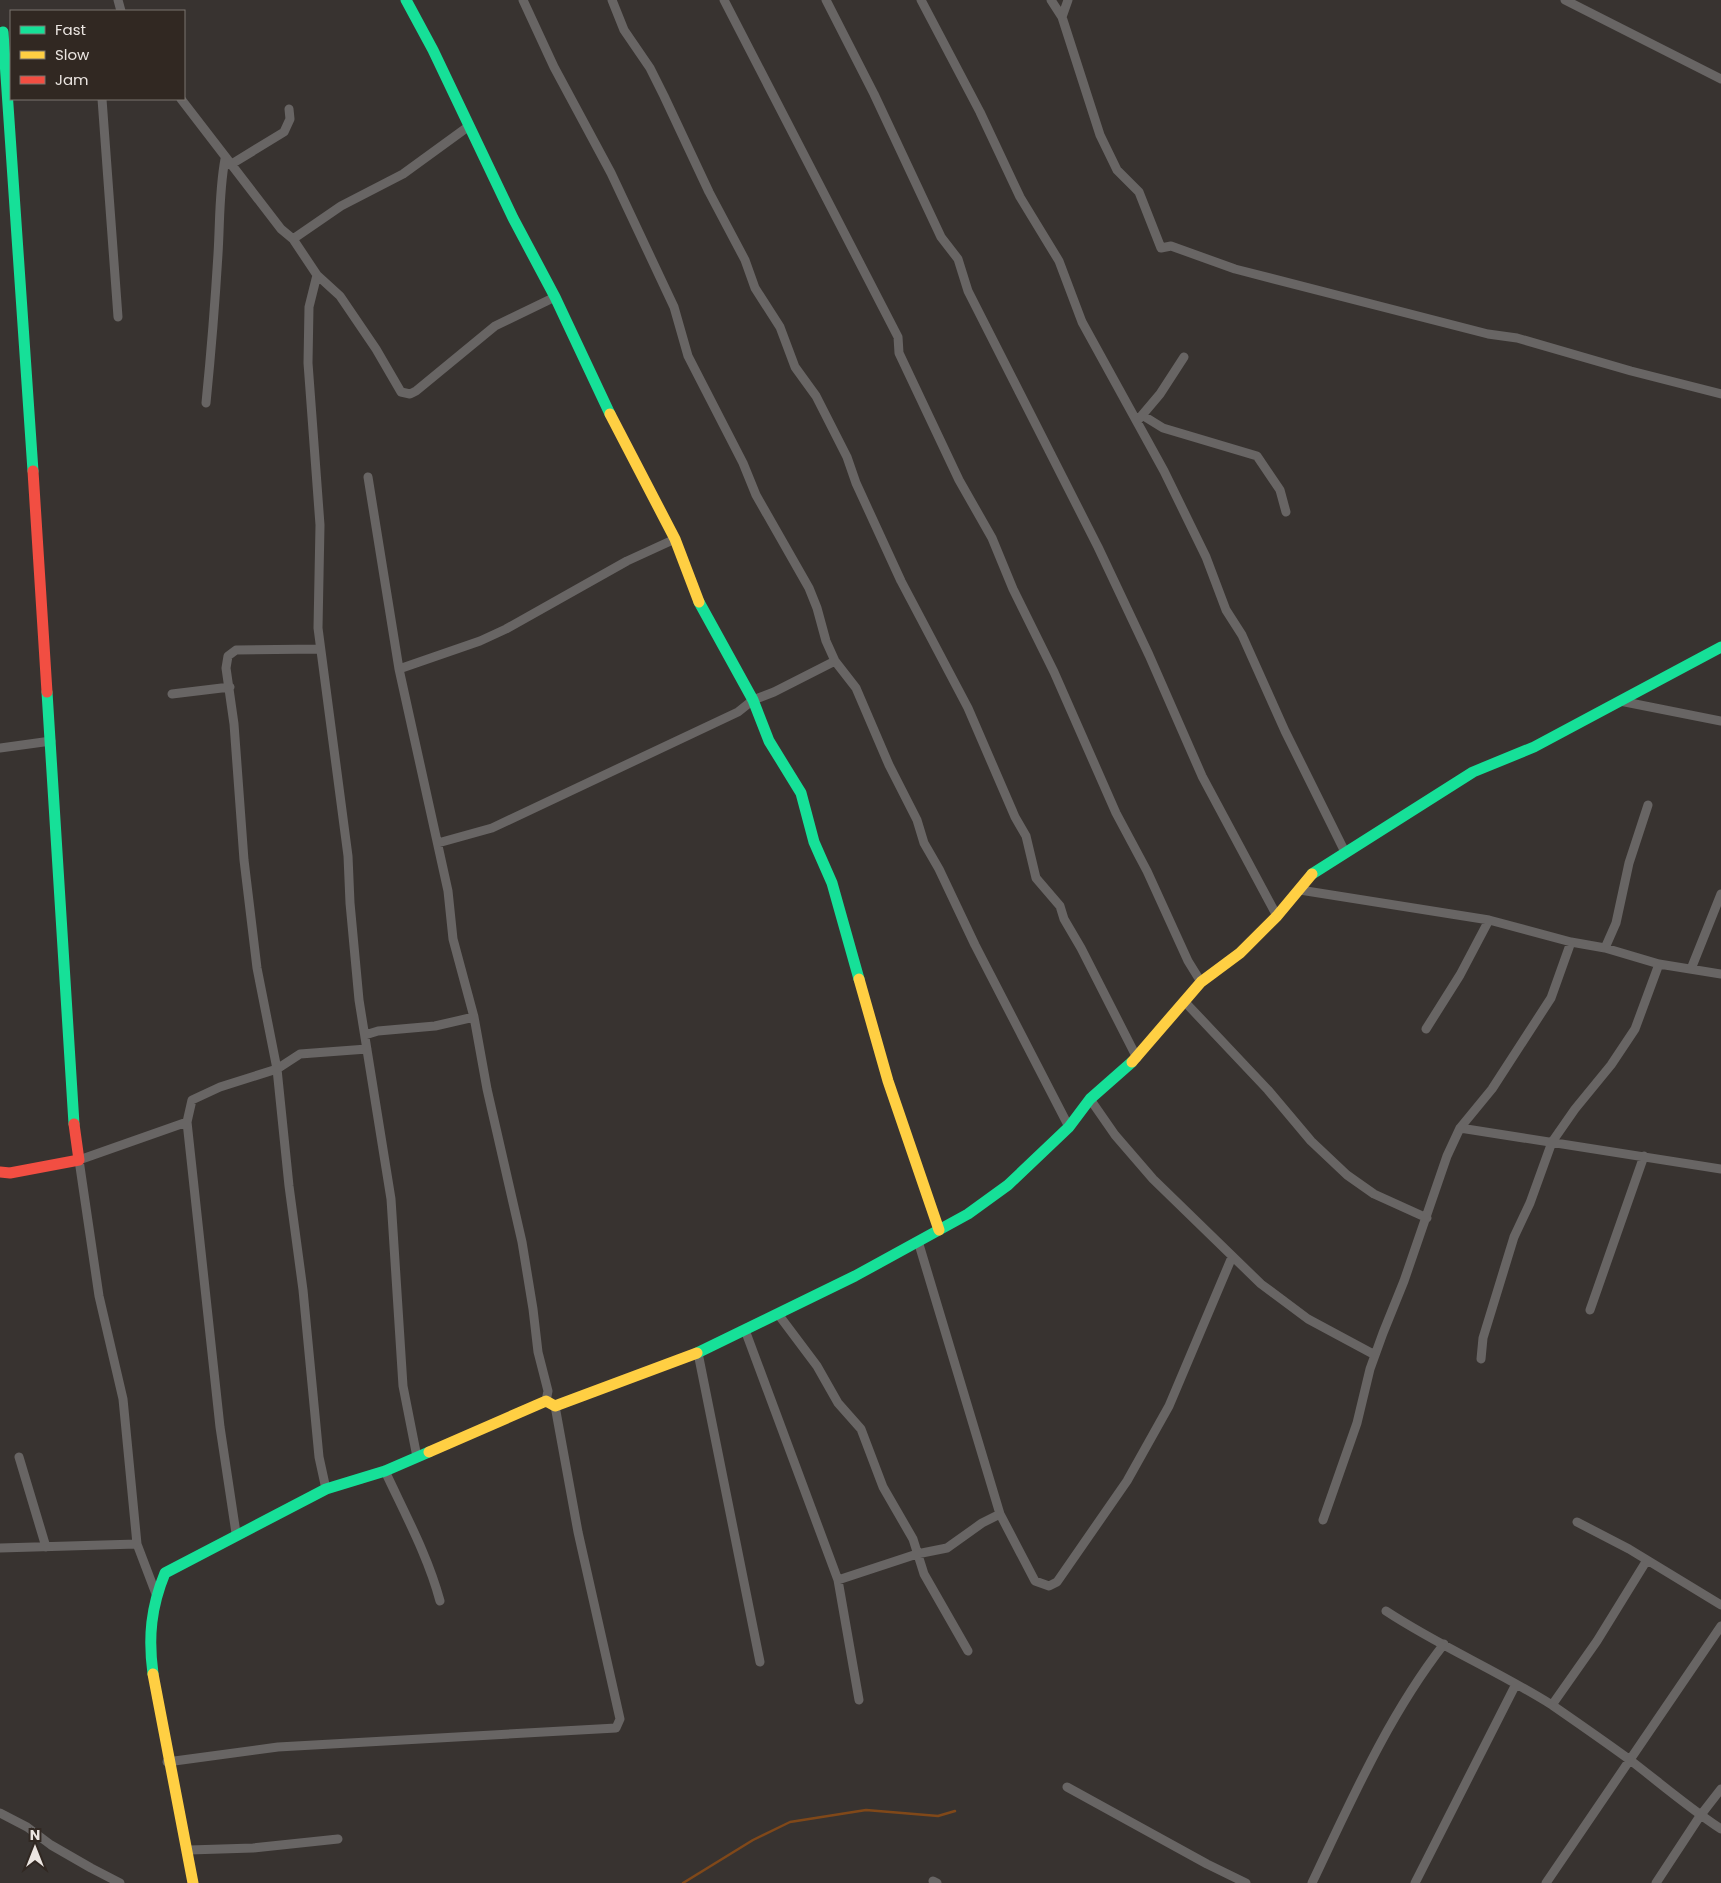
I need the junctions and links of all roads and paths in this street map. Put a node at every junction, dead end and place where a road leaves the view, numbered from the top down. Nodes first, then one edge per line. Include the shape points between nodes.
1 (406, 0) edge
2 (523, 0) edge
3 (612, 0) edge
4 (724, 0) edge
5 (826, 0) edge
6 (921, 0) edge
7 (1051, 0) edge
8 (1068, 0) edge
9 (1564, 0) edge
10 (1062, 17) junction
11 (5, 32) edge
12 (1721, 79) edge
13 (102, 100) edge
14 (182, 100) edge
15 (289, 109) dead end
16 (469, 126) junction
17 (228, 162) junction
18 (293, 239) junction
19 (317, 275) junction
20 (555, 297) junction
21 (118, 317) dead end
22 (1184, 357) dead end
23 (1721, 394) edge
24 (206, 403) dead end
25 (1139, 419) junction
26 (368, 477) dead end
27 (1286, 512) dead end
28 (674, 539) junction
29 (1721, 647) edge
30 (320, 649) junction
31 (835, 661) junction
32 (399, 669) junction
33 (230, 687) junction
34 (172, 694) dead end
35 (753, 700) junction
36 (1620, 701) junction
37 (1721, 721) edge
38 (51, 741) junction
39 (0, 748) edge
40 (1648, 805) dead end
41 (438, 843) junction
42 (1345, 852) junction
43 (1300, 890) junction
44 (1721, 894) edge
45 (1277, 916) junction
46 (1488, 920) junction
47 (1571, 942) junction
48 (1605, 948) junction
49 (1659, 964) junction
50 (1691, 970) junction
51 (1721, 974) edge
52 (1201, 982) junction
53 (1184, 1001) junction
54 (474, 1017) junction
55 (1426, 1029) dead end
56 (365, 1035) junction
57 (367, 1049) junction
58 (1137, 1058) junction
59 (277, 1069) junction
60 (1090, 1099) junction
61 (187, 1122) junction
62 (1069, 1127) junction
63 (1460, 1128) junction
64 (1552, 1142) junction
65 (1644, 1156) junction
66 (79, 1160) junction
67 (1721, 1169) edge
68 (0, 1172) edge
69 (1426, 1218) junction
70 (939, 1230) junction
71 (918, 1241) junction
72 (1232, 1257) junction
73 (1590, 1310) dead end
74 (778, 1314) junction
75 (745, 1330) junction
76 (698, 1353) junction
77 (1375, 1355) junction
78 (1481, 1359) dead end
79 (550, 1404) junction
80 (19, 1457) dead end
81 (416, 1457) junction
82 (385, 1471) junction
83 (326, 1489) junction
84 (1000, 1514) junction
85 (1323, 1520) dead end
86 (1577, 1522) dead end
87 (236, 1534) junction
88 (137, 1544) junction
89 (46, 1547) junction
90 (0, 1548) edge
91 (917, 1554) junction
92 (1647, 1560) junction
93 (838, 1580) junction
94 (156, 1594) junction
95 (440, 1601) dead end
96 (1721, 1606) edge
97 (1386, 1610) dead end
98 (1721, 1626) edge
99 (1444, 1644) junction
100 (968, 1651) dead end
101 (760, 1662) dead end
102 (1516, 1684) junction
103 (859, 1700) dead end
104 (1552, 1706) junction
105 (1629, 1760) junction
106 (167, 1762) junction
107 (1067, 1787) dead end
108 (1721, 1789) edge
109 (0, 1814) edge
110 (1700, 1816) junction
111 (1721, 1829) edge
112 (338, 1839) dead end
113 (189, 1850) junction
114 (120, 1883) edge
115 (193, 1883) edge
116 (1246, 1883) edge
117 (1312, 1883) edge
118 (1414, 1883) edge
119 (1546, 1883) edge
120 (1656, 1883) edge

1 - 16 street
2 - 31 street via 674,306 688,356 756,495 809,588
3 - 58 street via 624,30 650,68 664,96 745,260 755,288 780,328 795,366 816,396 847,457 901,581 968,708 1026,836 1036,878 1060,906
4 - 52 street via 898,337 900,353 959,480 992,538 1012,589 1054,672 1116,813
5 - 45 street via 941,237 958,259 968,291 1098,548 1202,776
6 - 25 street via 1020,197 1059,261 1082,322
7 - 10 street
8 - 10 street
9 - 12 street
10 - 23 street via 1100,135 1117,170 1139,192 1161,248 1170,246 1235,269 1488,334 1517,338
11 - 38 street
13 - 21 street
14 - 17 street
15 - 17 street via 290,119 284,132
16 - 18 street via 403,174 341,206
16 - 20 street via 512,218
17 - 18 street via 281,229
17 - 24 street via 220,190
18 - 19 street
19 - 20 street via 340,296 395,384 406,394 416,391 494,326
19 - 30 street via 310,307 308,362 318,496
20 - 28 street via 592,378
22 - 25 street
25 - 27 street via 1257,456 1280,490
25 - 42 street via 1206,557 1226,610 1242,635
26 - 32 street
28 - 32 street via 627,561 506,629
28 - 35 street via 700,605
29 - 36 street
30 - 33 street via 232,652 226,668
30 - 56 street via 348,856
31 - 35 street
31 - 62 street via 856,688 917,820 924,843
32 - 41 street
33 - 34 street
33 - 59 street via 244,860 256,958
35 - 41 street via 722,720 519,816 492,828
35 - 70 street via 769,741 801,793 814,842 832,883 908,1144
36 - 37 street
36 - 42 street via 1534,747 1473,772
38 - 39 street
38 - 66 street via 74,1125
40 - 48 street via 1628,863 1616,922
41 - 54 street via 453,939
42 - 43 street via 1315,871
43 - 45 street
43 - 46 street
44 - 50 street
45 - 52 street via 1240,952
46 - 47 street
46 - 55 street via 1460,975
47 - 48 street
47 - 63 street via 1551,998 1492,1089
48 - 49 street
49 - 50 street
49 - 64 street via 1635,1029
50 - 51 street
52 - 53 street
53 - 58 street
53 - 69 street via 1312,1141 1348,1175 1374,1194
54 - 56 street via 435,1026
54 - 79 street via 528,1274 538,1352
56 - 57 street
57 - 59 street via 300,1054
57 - 81 street via 391,1199 403,1386
58 - 60 street
59 - 61 street via 220,1087 192,1100
59 - 83 street via 319,1457
60 - 62 street
60 - 72 street via 1115,1135 1153,1179
61 - 66 street
61 - 87 street via 220,1427
62 - 70 street via 1008,1185
63 - 64 street
63 - 69 street
64 - 65 street
64 - 78 street via 1514,1237 1483,1338
65 - 67 street
65 - 73 street
66 - 68 street
66 - 88 street via 99,1296 123,1399
69 - 77 street
70 - 71 street
71 - 74 street
71 - 84 street
72 - 77 street via 1286,1304
72 - 84 street via 1169,1406 1128,1481 1058,1582 1049,1586 1035,1581
74 - 75 street
74 - 91 street via 838,1403 861,1429 883,1487 905,1524
75 - 76 street
75 - 93 street
76 - 79 street
76 - 101 street
77 - 85 street via 1357,1423
79 - 81 street
79 - 106 street via 620,1719 616,1728 278,1747
80 - 89 street
81 - 82 street
82 - 83 street
82 - 95 street via 434,1578
83 - 87 street
84 - 91 street via 947,1548
86 - 92 street
87 - 94 street via 165,1572
88 - 89 street
88 - 94 street
89 - 90 street
91 - 93 street
91 - 100 street via 924,1574
92 - 96 street
92 - 104 street
93 - 103 street
94 - 106 street via 151,1620 151,1670
97 - 99 street via 1423,1635
98 - 105 street
99 - 102 street
99 - 117 street via 1416,1679 1396,1714
102 - 104 street
102 - 118 street
104 - 105 street
105 - 110 street
105 - 119 street
106 - 113 street
107 - 116 street
108 - 110 street
109 - 114 street
110 - 111 street
110 - 120 street
112 - 113 street via 253,1848
113 - 115 street

